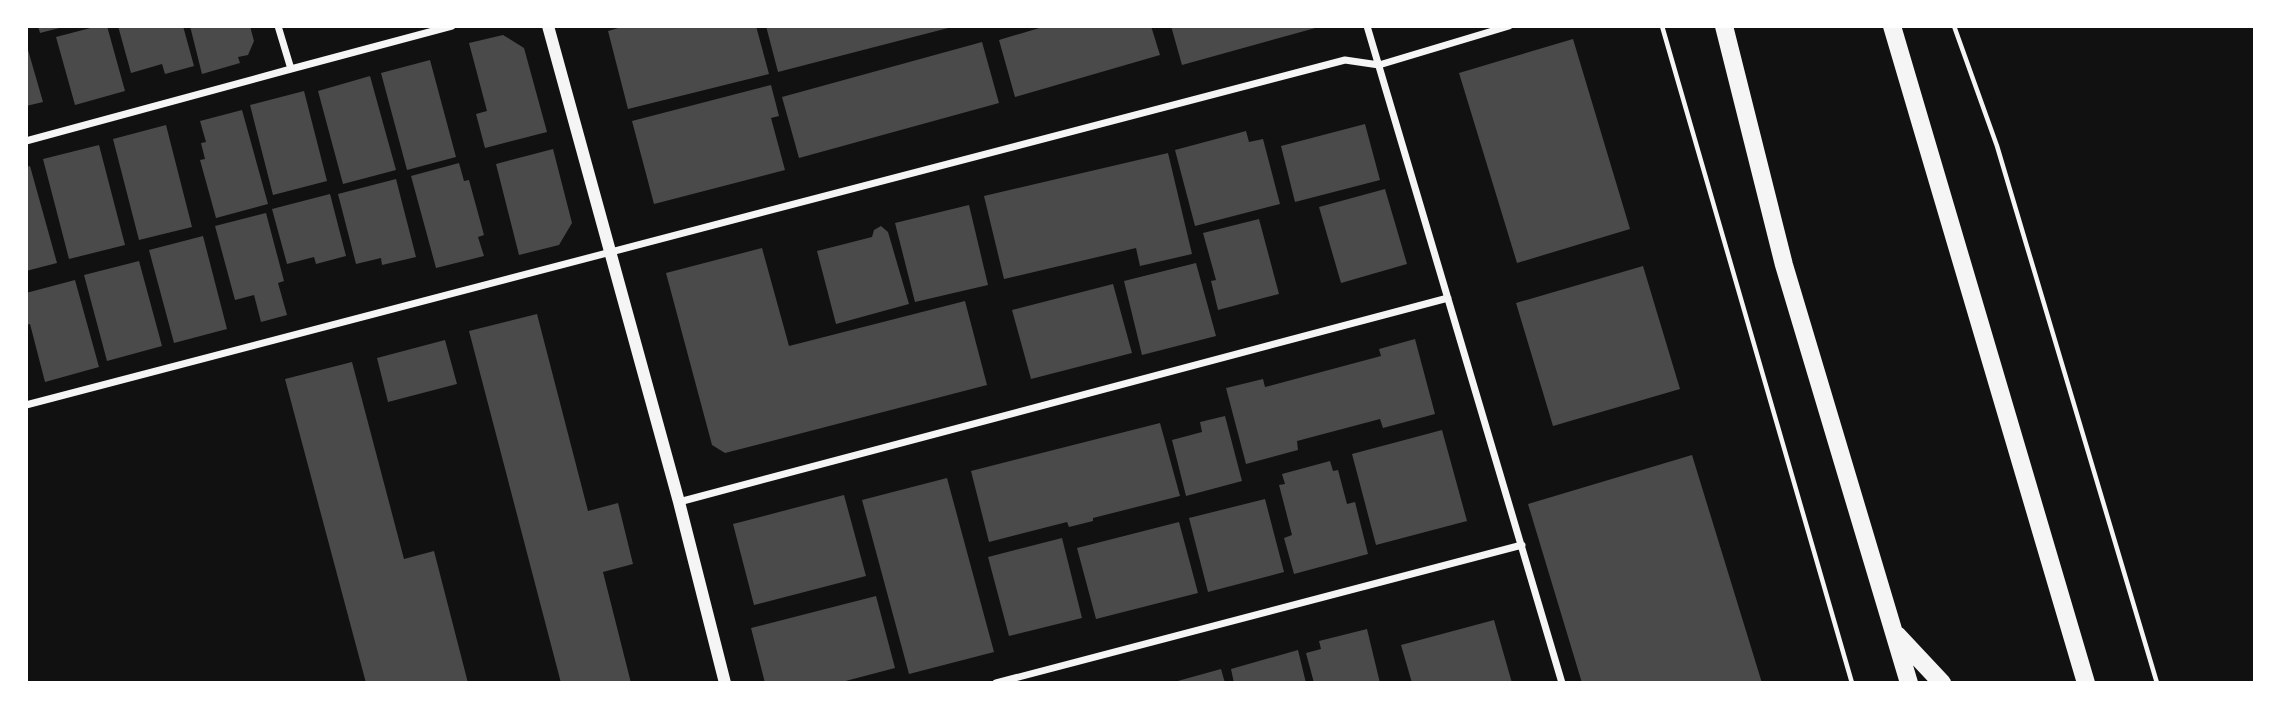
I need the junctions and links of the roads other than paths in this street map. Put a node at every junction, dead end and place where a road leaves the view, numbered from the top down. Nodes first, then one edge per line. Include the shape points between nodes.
1 (278, 26) edge
2 (452, 26) edge
3 (548, 26) edge
4 (1367, 26) edge
5 (1509, 26) edge
6 (1724, 26) edge
7 (1892, 26) edge
8 (1379, 65) junction
9 (291, 69) junction
10 (26, 141) edge
11 (610, 251) junction
12 (1448, 298) junction
13 (26, 405) edge
14 (679, 502) junction
15 (1522, 545) junction
16 (1895, 633) junction
17 (725, 683) edge
18 (996, 683) edge
19 (1562, 683) edge
20 (1909, 683) edge
21 (1942, 683) edge
22 (2086, 683) edge

1 - 9 street
2 - 9 street
3 - 11 street
4 - 8 street
5 - 8 street
6 - 16 main road via 1784,265
7 - 22 main road
8 - 11 street via 1345,60
8 - 12 street
9 - 10 street
11 - 13 street
11 - 14 street
12 - 14 street
12 - 15 street
14 - 17 street
15 - 18 street
15 - 19 street
16 - 20 main road
16 - 21 main road

